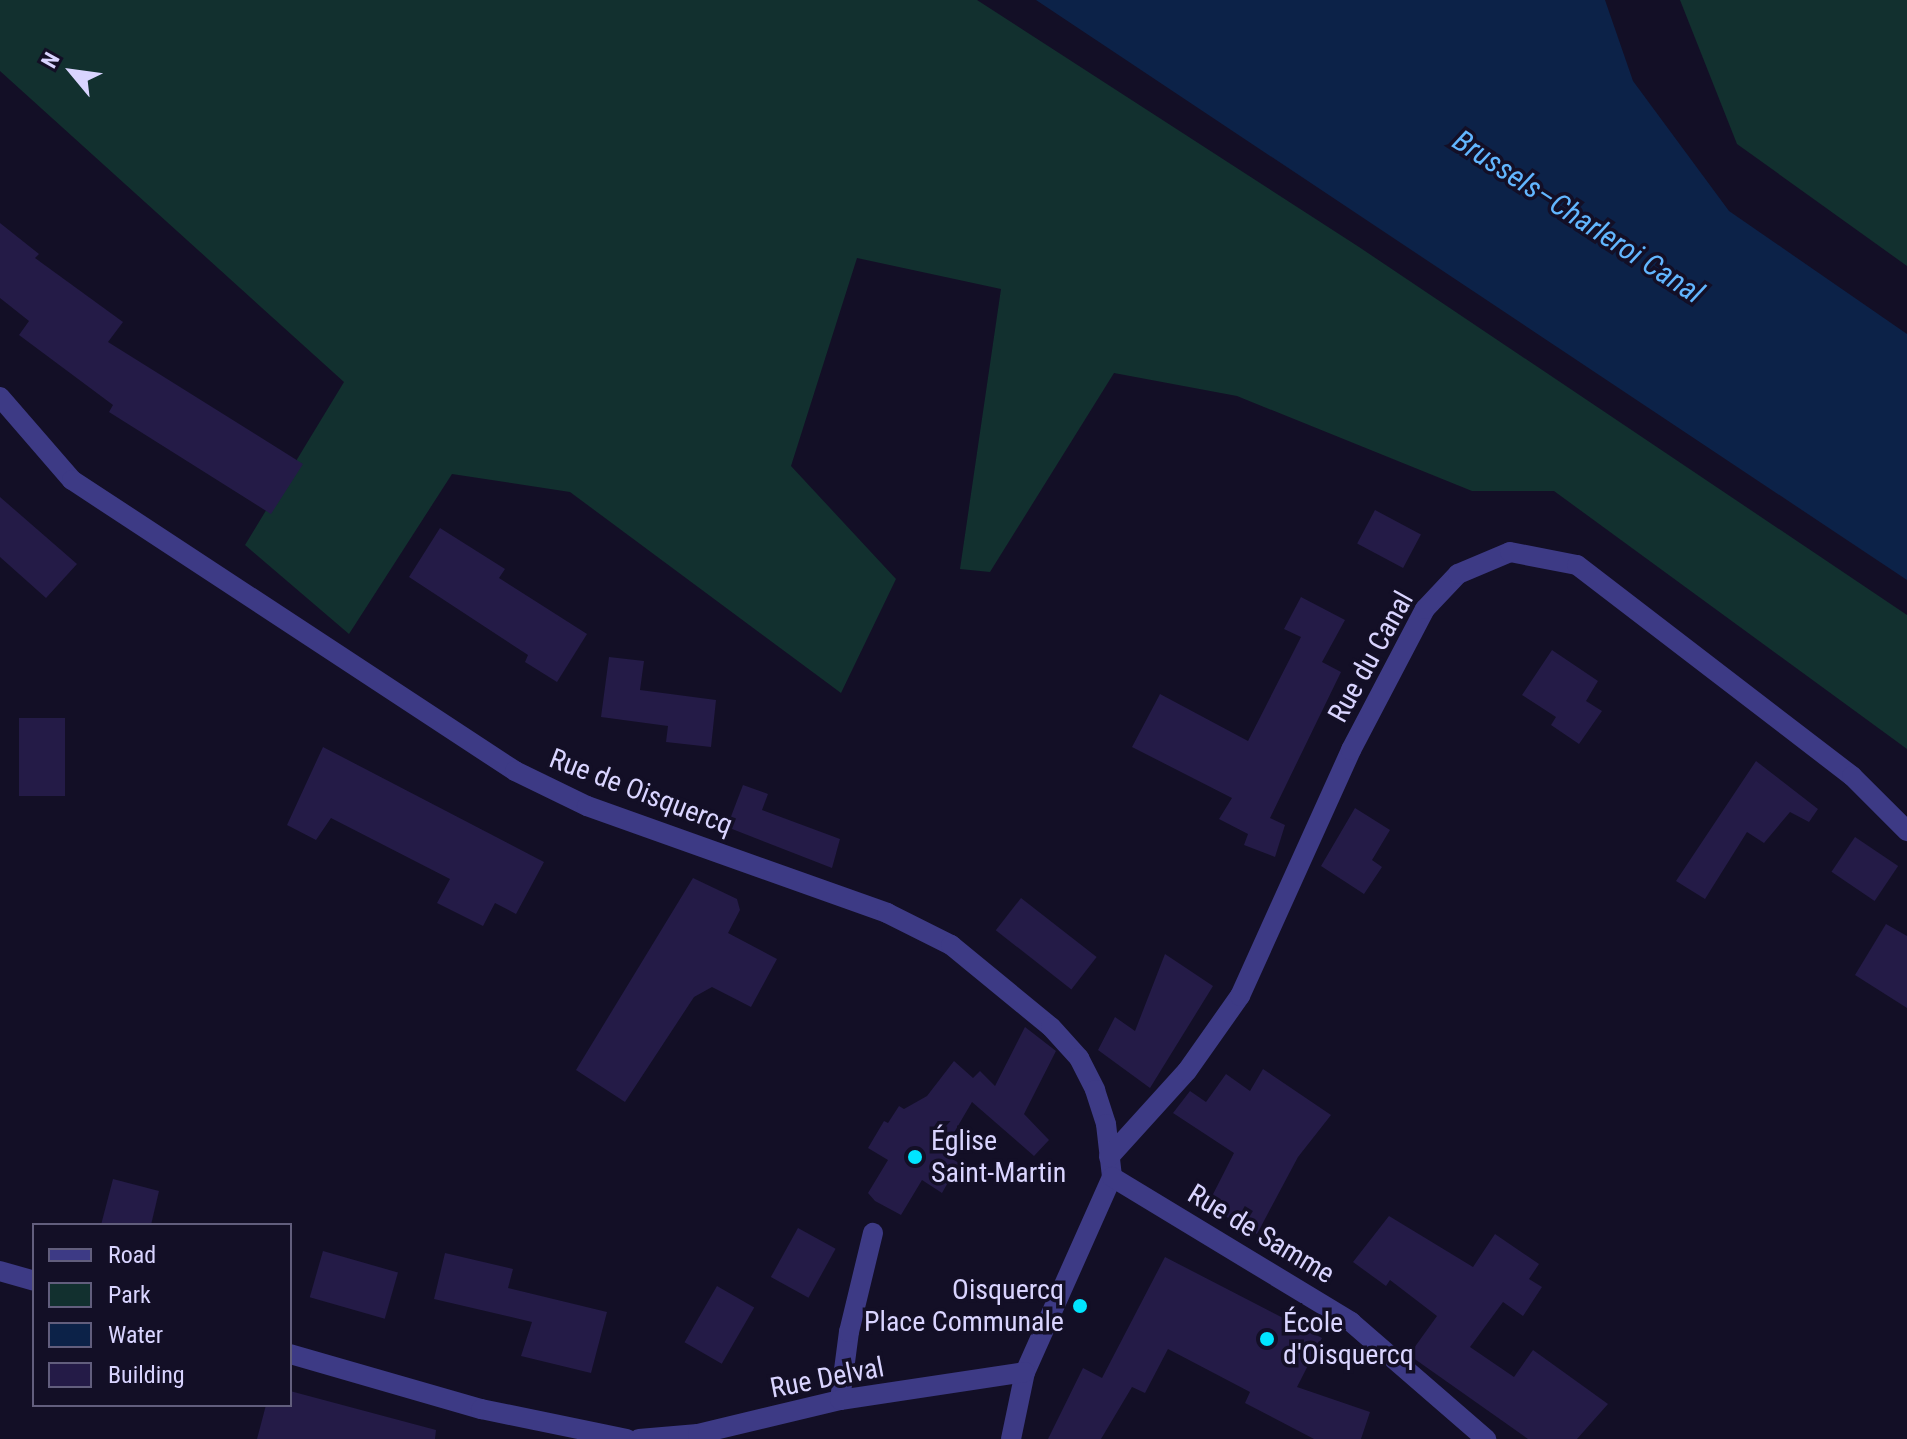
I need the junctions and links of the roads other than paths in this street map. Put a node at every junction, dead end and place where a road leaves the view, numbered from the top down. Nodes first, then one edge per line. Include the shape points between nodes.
1 (0, 397) edge
2 (1907, 831) edge
3 (1111, 1167) junction
4 (873, 1233) dead end
5 (0, 1271) edge
6 (32, 1280) edge
7 (292, 1355) edge
8 (1025, 1372) junction
9 (840, 1400) junction
10 (627, 1439) edge
11 (639, 1439) edge
12 (1011, 1439) edge
13 (1486, 1439) edge

1 - 3 street, Rue de Oisquercq via 72,480 515,771 587,806 887,913 951,945 1009,989 1079,1058 1106,1124
2 - 3 street, Rue du Canal via 1852,776 1577,565 1510,552 1458,574 1425,609 1351,750 1240,996
3 - 8 street
3 - 13 street, Rue de Samme via 1351,1322
4 - 9 street via 849,1332
5 - 6 street
7 - 10 street via 481,1409
8 - 9 street, Rue Delval
8 - 12 street
9 - 11 street, Rue Delval via 698,1434

